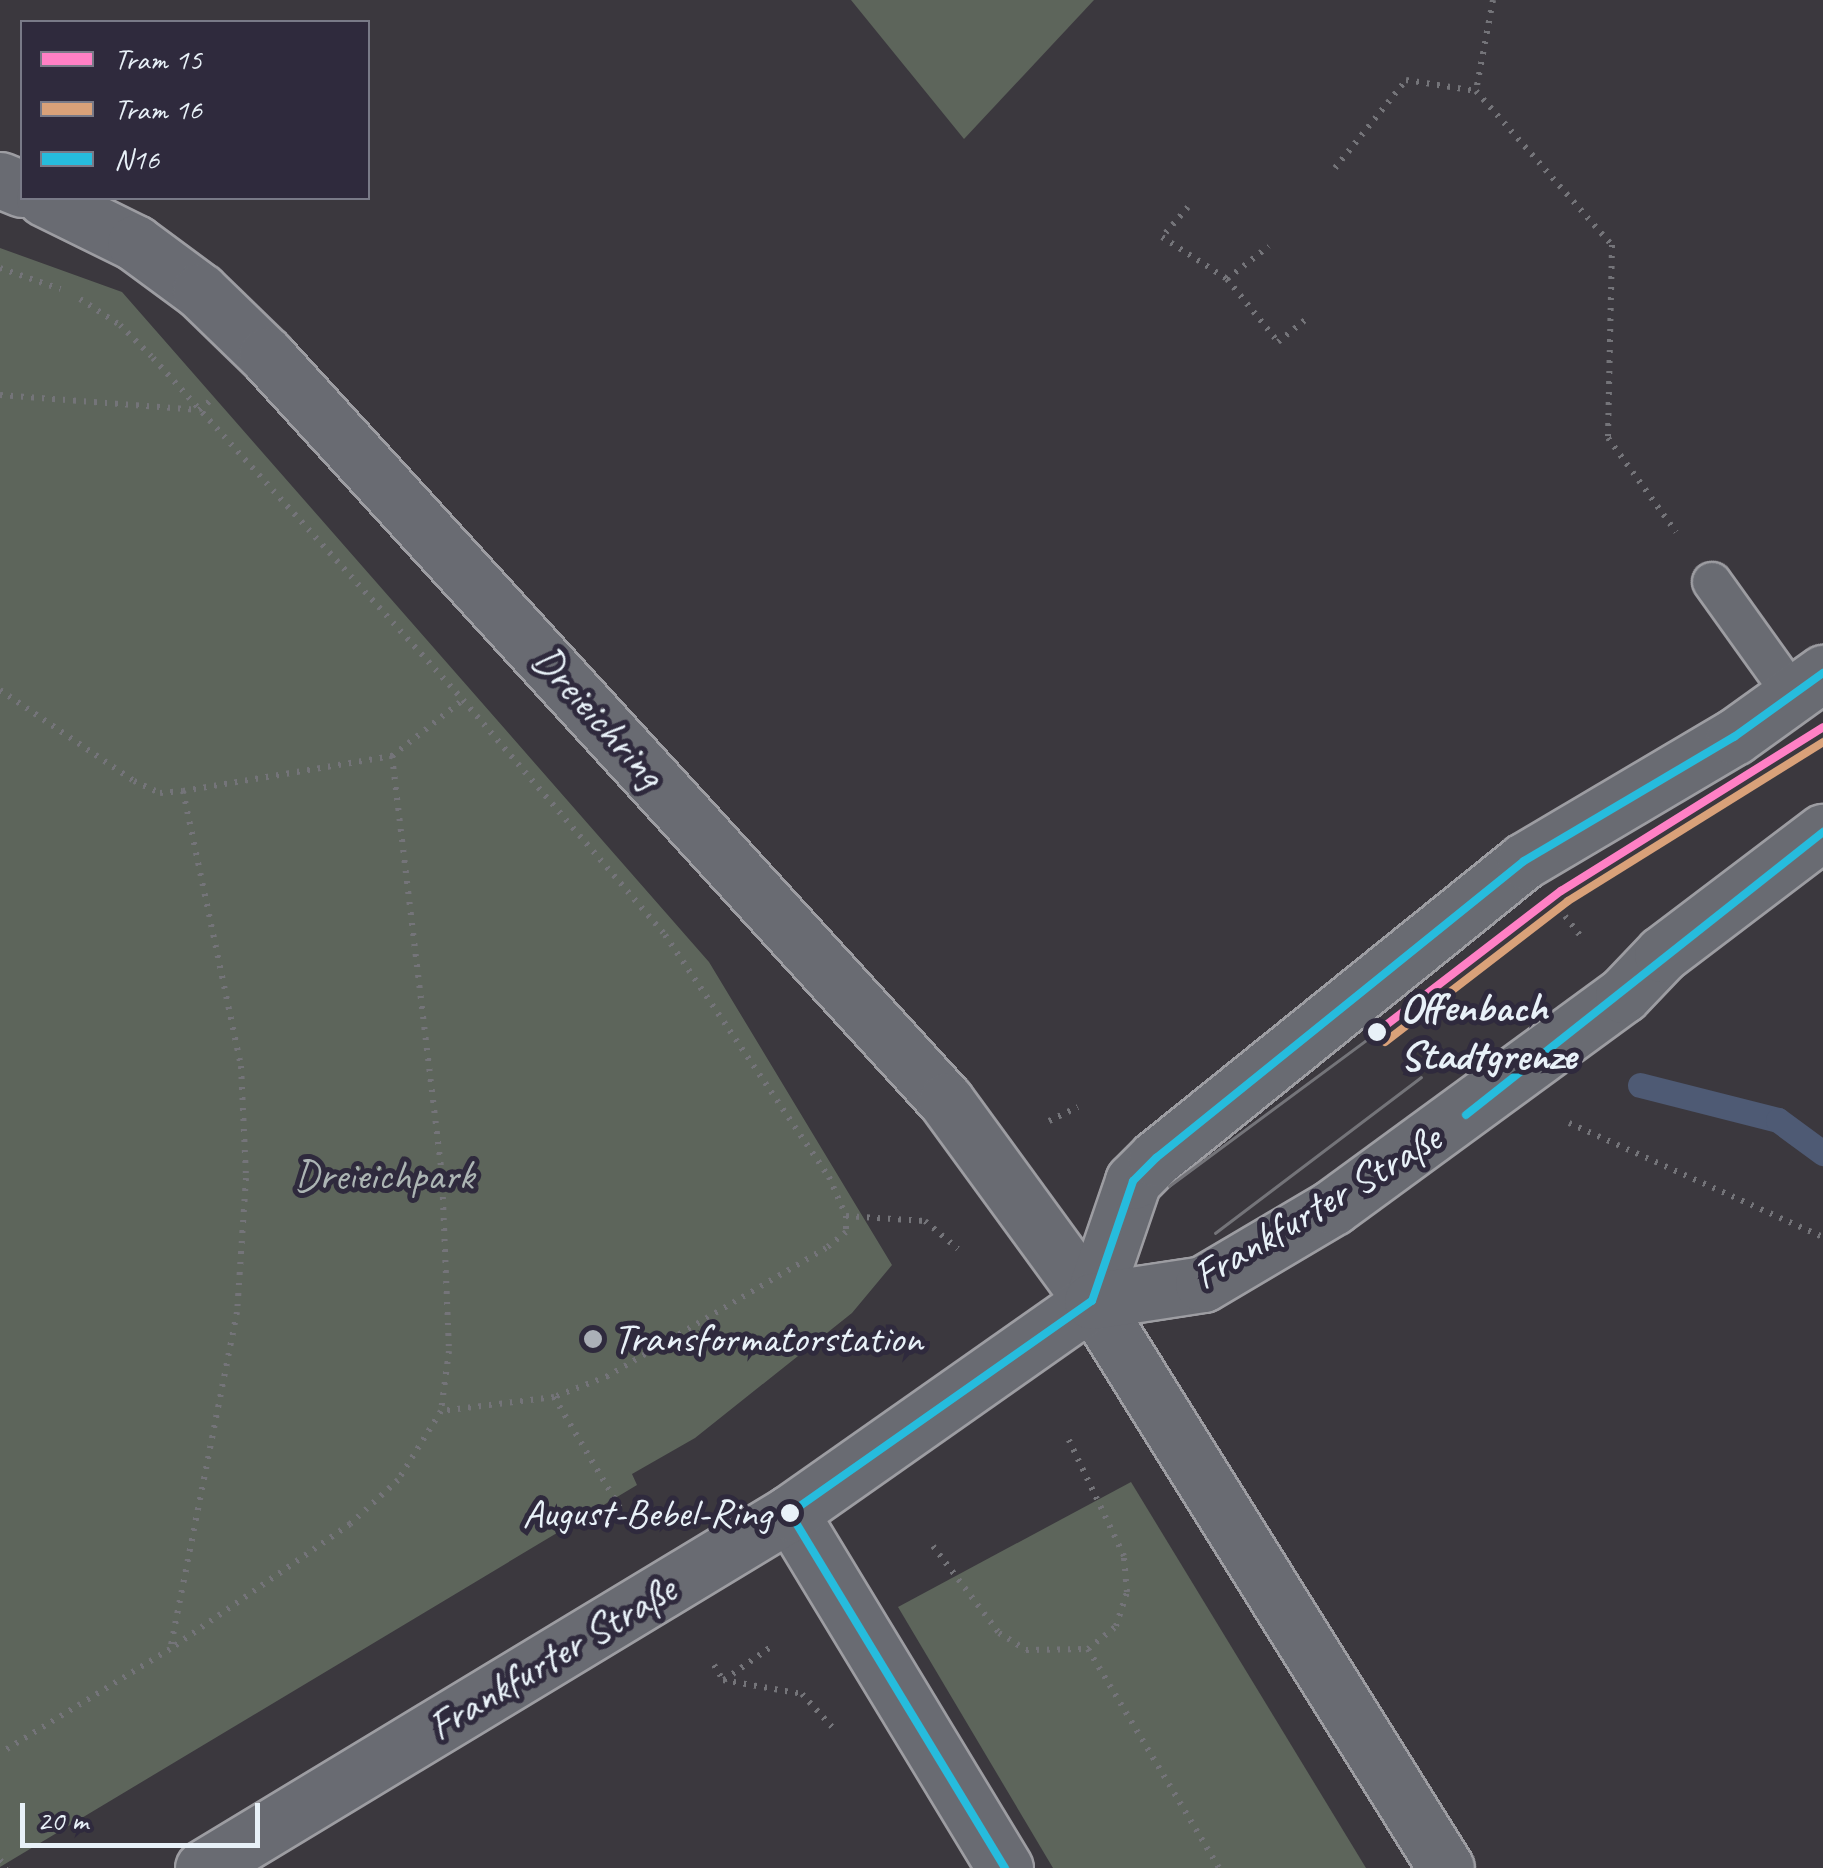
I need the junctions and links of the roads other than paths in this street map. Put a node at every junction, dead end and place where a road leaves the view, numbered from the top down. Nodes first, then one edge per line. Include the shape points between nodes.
1 (48, 200) edge
2 (1712, 582) road end
3 (1808, 684) edge
4 (1823, 832) edge
5 (1092, 1301) junction
6 (790, 1513) junction
7 (203, 1868) edge
8 (1004, 1868) edge
9 (1446, 1868) edge

1 - 5 main road, Dreieichring via 135,243 200,291 266,355 886,1033 982,1148
2 - 3 lane
3 - 5 main road via 1524,861 1156,1158 1133,1180
4 - 5 main road, Frankfurter Straße via 1466,1114 1316,1217 1203,1284
5 - 6 main road, Frankfurter Straße
5 - 9 main road
6 - 7 main road, Frankfurter Straße
6 - 8 main road

